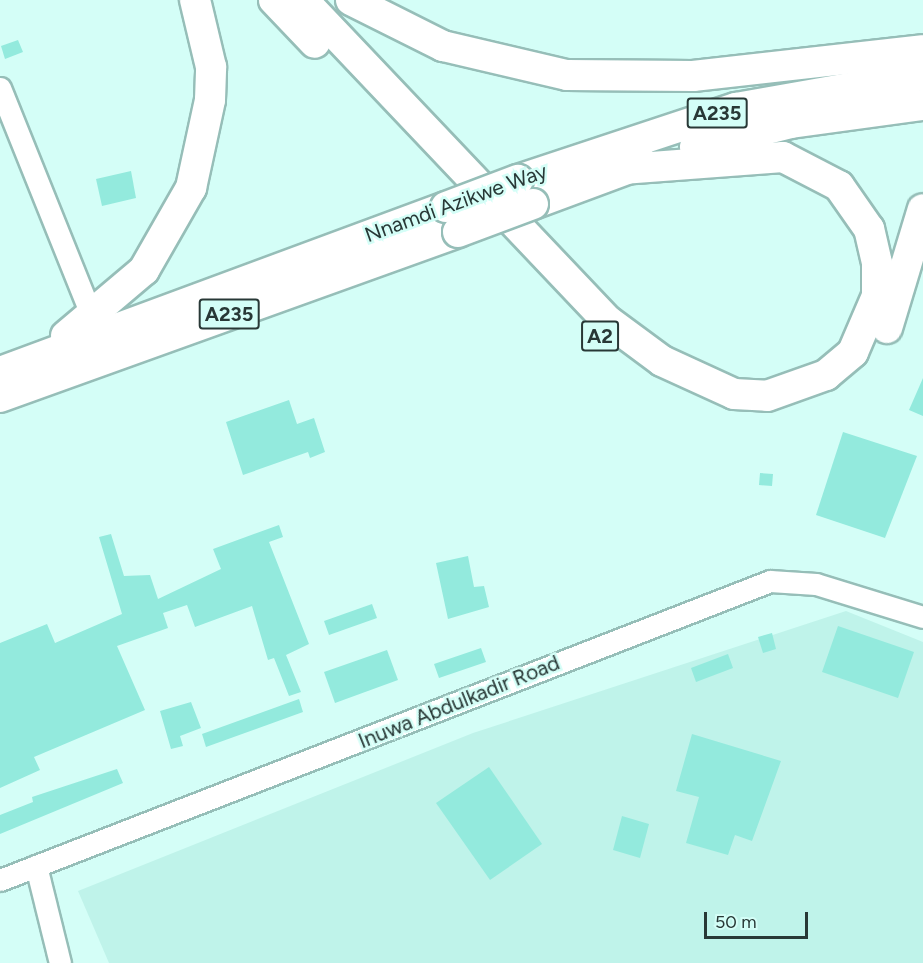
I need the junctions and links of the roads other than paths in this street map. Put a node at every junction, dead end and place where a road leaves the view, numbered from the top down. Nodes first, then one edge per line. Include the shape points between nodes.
1 (195, 0) edge
2 (274, 0) edge
3 (303, 0) edge
4 (351, 0) edge
5 (923, 50) edge
6 (923, 75) edge
7 (0, 88) edge
8 (923, 105) edge
9 (625, 169) junction
10 (526, 192) junction
11 (923, 209) edge
12 (452, 219) junction
13 (93, 319) junction
14 (13, 367) edge
15 (0, 397) edge
16 (923, 617) edge
17 (36, 866) junction
18 (0, 880) edge
19 (60, 963) edge

1 - 13 highway via 211,68 203,155 178,219 160,249
2 - 11 highway, A2 via 580,318 642,369 698,400 761,416 813,404 838,390 873,353 887,328
3 - 9 highway via 608,321 662,361 734,394 767,396 826,375 853,352 877,296 877,263 860,209 839,186 783,157
4 - 5 highway via 443,46 567,75 693,76
6 - 10 highway, Nnamdi Azikwe Way / A235 via 736,108
7 - 13 street
8 - 9 highway, Nnamdi Azikwe Way / A235 via 791,123
9 - 10 highway, Nnamdi Azikwe Way / A235
10 - 12 highway, Nnamdi Azikwe Way / A235, bridge
12 - 14 highway, Nnamdi Azikwe Way / A235
12 - 15 highway, Nnamdi Azikwe Way / A235
13 - 14 highway
16 - 17 street, Inuwa Abdulkadir Road via 816,584 770,581
17 - 18 street, Inuwa Abdulkadir Road
17 - 19 street

